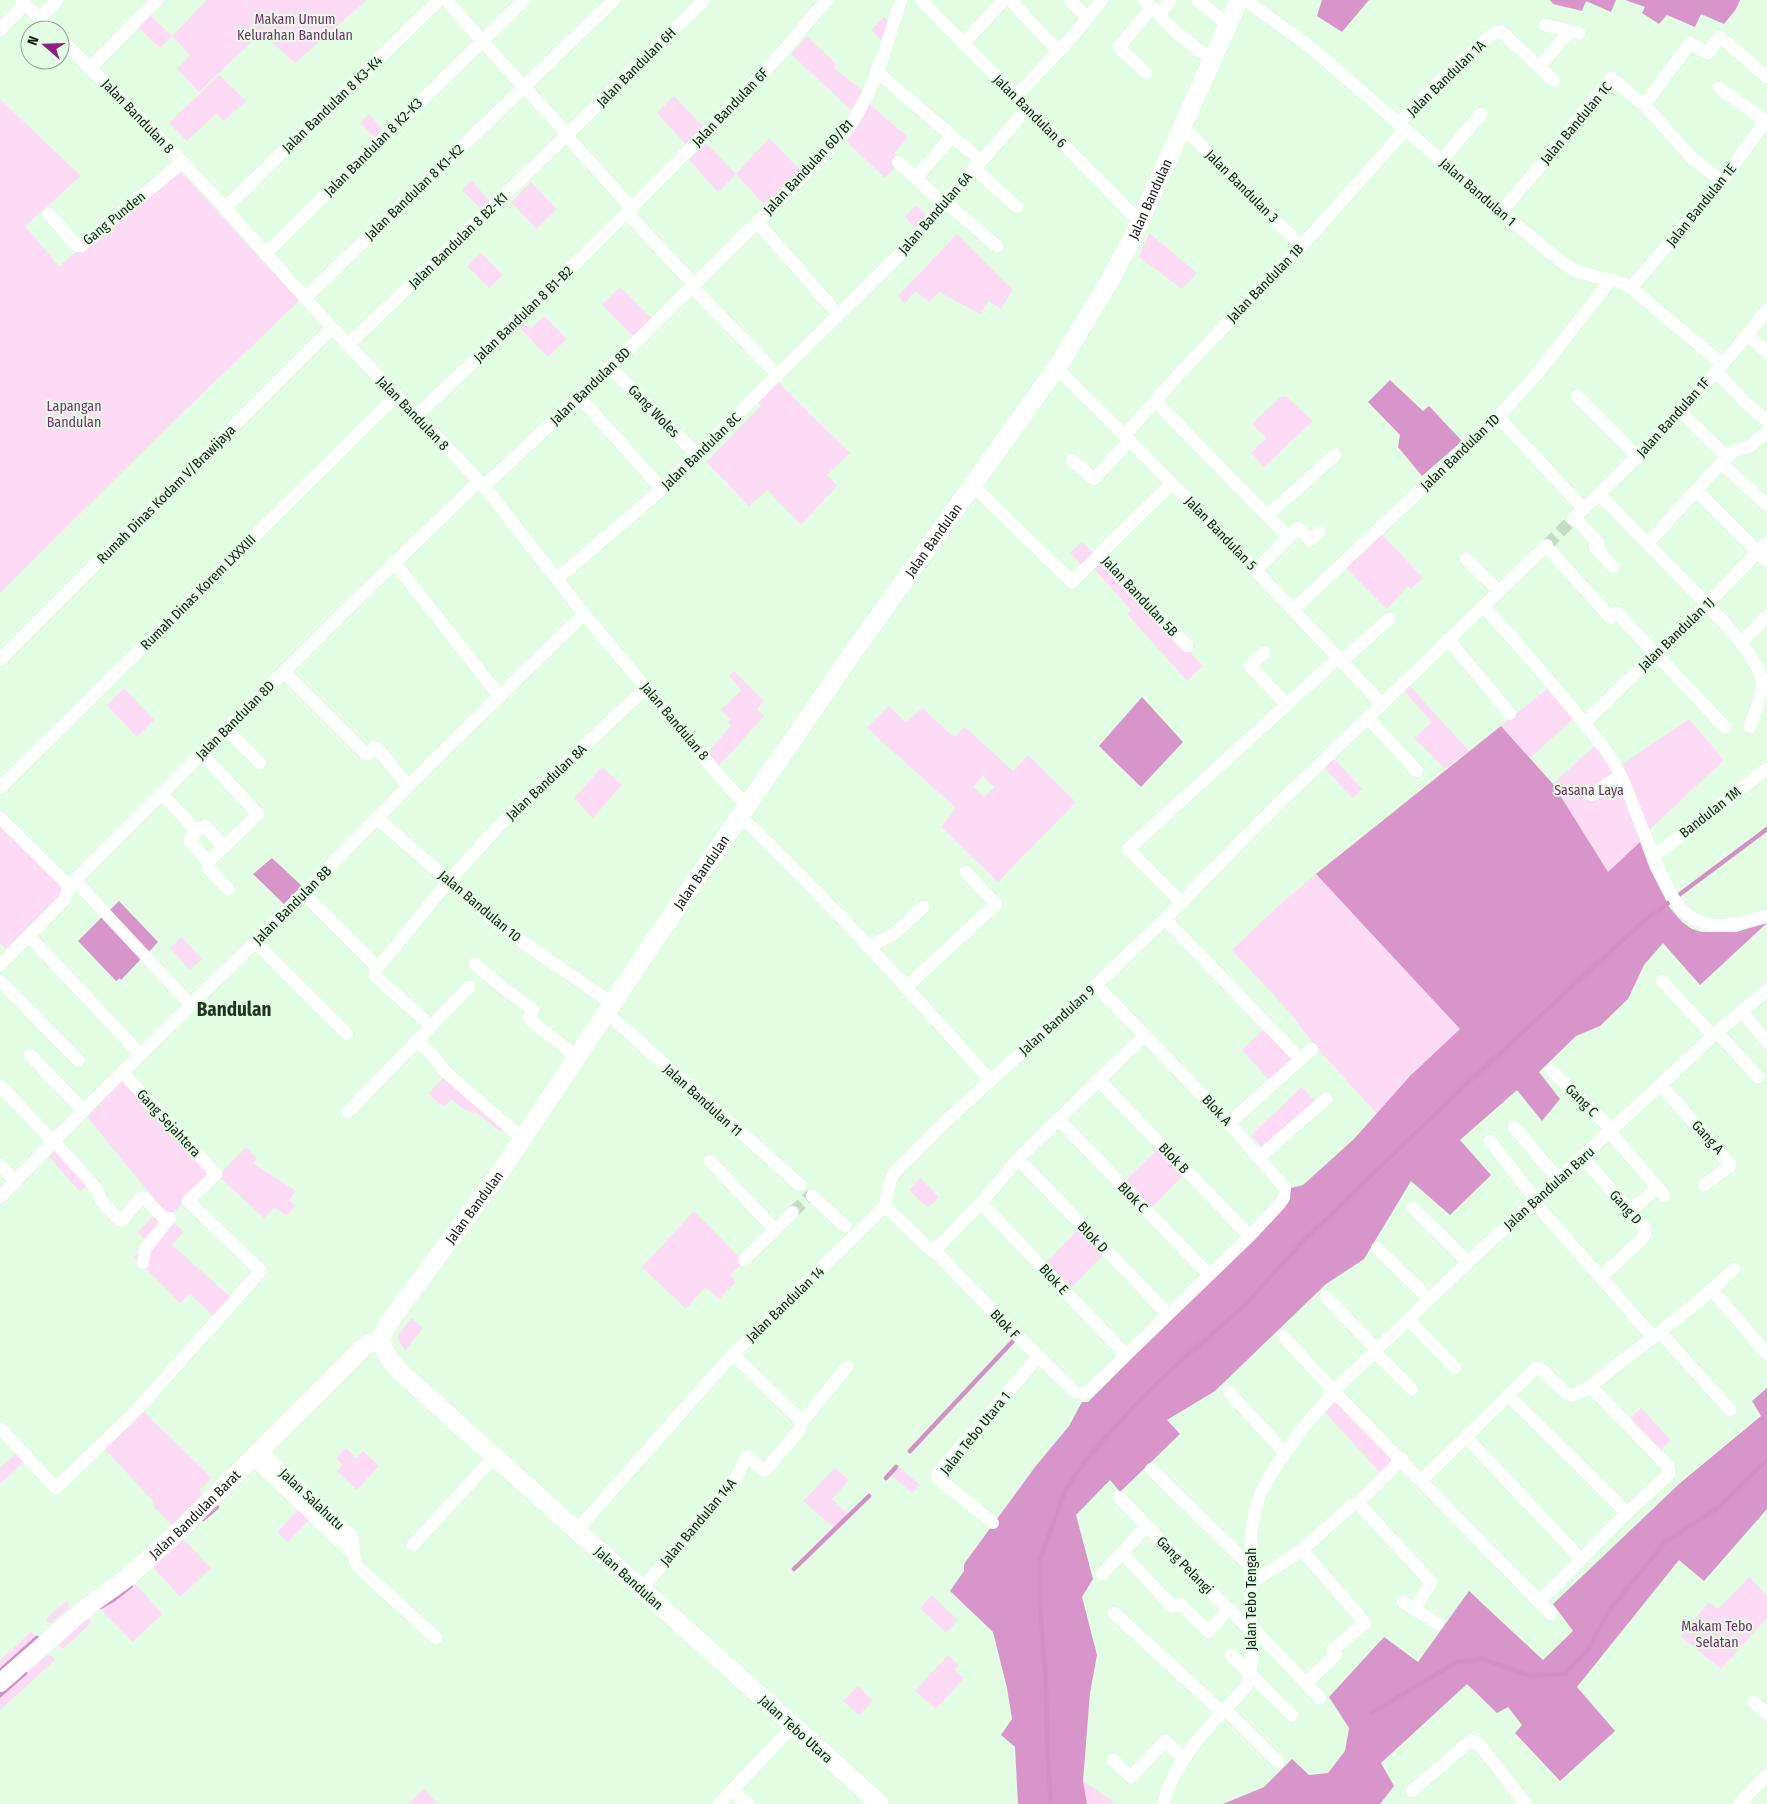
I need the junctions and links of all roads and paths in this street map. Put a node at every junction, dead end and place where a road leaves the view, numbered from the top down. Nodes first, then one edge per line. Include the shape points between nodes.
1 (57, 0) edge
2 (157, 0) edge
3 (439, 0) edge
4 (446, 0) edge
5 (524, 0) edge
6 (614, 0) edge
7 (704, 0) edge
8 (827, 0) edge
9 (901, 0) edge
10 (921, 0) edge
11 (1004, 0) edge
12 (1010, 0) edge
13 (1070, 0) edge
14 (1102, 0) edge
15 (1170, 0) edge
16 (1198, 0) edge
17 (1239, 0) edge
18 (1245, 0) edge
19 (23, 2) edge
20 (1152, 7) edge
21 (40, 18) joint
22 (1087, 18) junction
23 (1227, 25) junction
24 (1545, 25) dead end
25 (0, 30) edge
26 (481, 40) junction
27 (963, 44) junction
28 (70, 48) edge
29 (1058, 51) junction
30 (1212, 59) junction
31 (1539, 67) junction
32 (90, 68) junction
33 (876, 71) junction
34 (1146, 73) dead end
35 (1767, 77) edge
36 (1554, 81) dead end
37 (523, 86) junction
38 (1719, 88) dead end
39 (1015, 97) junction
40 (1644, 105) junction
41 (1027, 109) junction
42 (1481, 114) dead end
43 (1766, 120) edge
44 (1182, 126) junction
45 (1402, 127) junction
46 (567, 135) junction
47 (952, 136) junction
48 (1441, 161) junction
49 (182, 162) junction
50 (898, 162) dead end
51 (977, 164) junction
52 (916, 178) junction
53 (1722, 181) junction
54 (945, 203) junction
55 (1018, 207) dead end
56 (225, 208) junction
57 (630, 210) junction
58 (1500, 212) junction
59 (49, 214) dead end
60 (757, 222) junction
61 (1140, 222) junction
62 (998, 246) dead end
63 (1301, 246) junction
64 (265, 254) junction
65 (1610, 281) junction
66 (693, 286) junction
67 (1632, 288) junction
68 (305, 298) junction
69 (1767, 310) edge
70 (838, 314) junction
71 (332, 328) junction
72 (1748, 335) junction
73 (348, 345) junction
74 (1767, 352) edge
75 (610, 367) junction
76 (1056, 368) junction
77 (1719, 368) junction
78 (778, 375) junction
79 (396, 396) junction
80 (1576, 396) dead end
81 (579, 398) junction
82 (1154, 401) junction
83 (1680, 411) junction
84 (416, 416) junction
85 (1498, 417) junction
86 (1767, 421) edge
87 (1767, 432) edge
88 (1127, 437) junction
89 (697, 455) junction
90 (1335, 455) dead end
91 (1638, 457) junction
92 (1072, 460) dead end
93 (1724, 460) junction
94 (481, 483) junction
95 (1172, 483) junction
96 (974, 486) junction
97 (662, 489) junction
98 (1696, 490) junction
99 (1599, 494) junction
100 (1767, 505) edge
101 (1268, 515) junction
102 (1577, 515) junction
103 (1319, 532) dead end
104 (1288, 537) junction
105 (1648, 544) junction
106 (1764, 552) edge
107 (1099, 556) junction
108 (1466, 559) dead end
109 (394, 562) junction
110 (1613, 567) dead end
111 (1256, 570) junction
112 (557, 579) junction
113 (1498, 591) junction
114 (1707, 604) junction
115 (1483, 606) junction
116 (1294, 610) junction
117 (584, 614) junction
118 (1767, 616) edge
119 (1389, 619) dead end
120 (1448, 639) junction
121 (1741, 643) junction
122 (1187, 646) dead end
123 (1264, 654) dead end
124 (1656, 654) junction
125 (1340, 659) junction
126 (0, 660) edge
127 (284, 672) junction
128 (647, 687) junction
129 (500, 697) junction
130 (1381, 703) junction
131 (1287, 705) junction
132 (1510, 714) dead end
133 (1368, 717) junction
134 (1584, 723) junction
135 (1726, 726) dead end
136 (1750, 727) dead end
137 (226, 729) junction
138 (202, 754) junction
139 (260, 762) dead end
140 (1767, 769) edge
141 (1417, 772) dead end
142 (1620, 776) junction
143 (408, 786) junction
144 (0, 788) edge
145 (162, 794) junction
146 (1592, 795) dead end
147 (743, 811) junction
148 (0, 818) edge
149 (377, 818) junction
150 (197, 831) junction
151 (224, 846) junction
152 (1654, 856) junction
153 (208, 862) junction
154 (966, 872) dead end
155 (449, 881) junction
156 (72, 883) junction
157 (228, 889) dead end
158 (302, 893) junction
159 (1181, 902) junction
160 (923, 907) dead end
161 (1767, 916) edge
162 (1165, 919) junction
163 (30, 936) junction
164 (255, 942) junction
165 (868, 947) junction
166 (475, 964) dead end
167 (0, 965) edge
168 (378, 968) junction
169 (0, 981) edge
170 (1662, 981) dead end
171 (1096, 984) junction
172 (468, 987) dead end
173 (905, 988) junction
174 (1767, 990) edge
175 (192, 1005) junction
176 (610, 1008) junction
177 (1742, 1012) junction
178 (430, 1025) junction
179 (347, 1034) dead end
180 (1145, 1035) junction
181 (1715, 1035) junction
182 (417, 1040) junction
183 (1767, 1042) edge
184 (1312, 1049) dead end
185 (140, 1054) junction
186 (30, 1055) dead end
187 (577, 1057) junction
188 (78, 1060) dead end
189 (1301, 1060) junction
190 (1551, 1070) dead end
191 (122, 1072) junction
192 (1758, 1077) dead end
193 (990, 1080) junction
194 (1098, 1080) junction
195 (1661, 1085) junction
196 (0, 1086) edge
197 (1326, 1099) dead end
198 (84, 1111) junction
199 (348, 1112) dead end
200 (1058, 1119) junction
201 (1229, 1122) junction
202 (1514, 1127) dead end
203 (1611, 1131) junction
204 (523, 1138) junction
205 (54, 1141) junction
206 (1490, 1141) dead end
207 (1259, 1157) junction
208 (1583, 1158) junction
209 (1018, 1159) junction
210 (710, 1160) dead end
211 (0, 1165) edge
212 (1559, 1180) junction
213 (15, 1181) junction
214 (800, 1185) dead end
215 (1704, 1185) dead end
216 (812, 1196) dead end
217 (0, 1197) edge
218 (1535, 1201) junction
219 (981, 1203) junction
220 (885, 1206) junction
221 (1413, 1208) dead end
222 (794, 1212) tunnel mouth
223 (1630, 1212) junction
224 (774, 1230) junction
225 (851, 1232) junction
226 (1250, 1236) junction
227 (1377, 1248) dead end
228 (933, 1252) junction
229 (744, 1260) dead end
230 (1468, 1262) junction
231 (143, 1264) dead end
232 (1734, 1269) dead end
233 (1209, 1275) junction
234 (1602, 1276) junction
235 (1712, 1290) junction
236 (1326, 1297) dead end
237 (1429, 1300) junction
238 (1168, 1314) junction
239 (1409, 1320) junction
240 (1657, 1334) junction
241 (1283, 1336) dead end
242 (381, 1340) junction
243 (1376, 1351) junction
244 (733, 1354) junction
245 (1767, 1354) edge
246 (1126, 1355) junction
247 (1038, 1357) junction
248 (848, 1367) dead end
249 (1456, 1368) dead end
250 (1590, 1386) junction
251 (1412, 1389) dead end
252 (1228, 1391) dead end
253 (1335, 1391) junction
254 (1508, 1395) junction
255 (1730, 1410) dead end
256 (802, 1422) junction
257 (0, 1428) edge
258 (1466, 1437) junction
259 (256, 1454) junction
260 (1285, 1454) junction
261 (494, 1457) junction
262 (1402, 1459) junction
263 (1151, 1469) dead end
264 (1422, 1480) junction
265 (1119, 1498) dead end
266 (1358, 1503) junction
267 (1627, 1513) junction
268 (994, 1523) dead end
269 (1147, 1526) junction
270 (576, 1531) junction
271 (413, 1545) dead end
272 (1302, 1550) junction
273 (1122, 1553) junction
274 (1581, 1559) junction
275 (1250, 1566) junction
276 (1102, 1574) dead end
277 (1250, 1581) junction
278 (641, 1590) junction
279 (1403, 1602) dead end
280 (1539, 1602) junction
281 (1228, 1609) junction
282 (1415, 1609) junction
283 (1114, 1613) dead end
284 (1551, 1614) dead end
285 (1438, 1624) dead end
286 (1252, 1630) junction
287 (436, 1638) dead end
288 (712, 1654) joint
289 (1230, 1655) dead end
290 (1250, 1673) junction
291 (0, 1683) edge
292 (1306, 1684) junction
293 (1320, 1698) dead end
294 (1754, 1702) dead end
295 (1224, 1710) junction
296 (1767, 1714) edge
297 (1292, 1715) dead end
298 (793, 1726) junction
299 (1183, 1758) junction
300 (1113, 1760) dead end
301 (1278, 1762) dead end
302 (1767, 1775) edge
303 (732, 1790) junction
304 (1412, 1792) dead end
305 (719, 1804) edge
306 (748, 1804) edge
307 (880, 1804) edge
308 (1163, 1804) edge
309 (1526, 1804) edge
310 (1739, 1804) edge

1 - 21 street
2 - 32 street
3 - 56 street, Jalan Bandulan 8 K3-K4
4 - 26 street
5 - 26 street, Jalan Bandulan 8 K2-K3
6 - 37 street, Jalan Bandulan 8 K1-K2
7 - 46 street, Jalan Bandulan 6H
8 - 57 street, Jalan Bandulan 6F via 777,58
9 - 33 street, Jalan Bandulan 6D/B1
10 - 27 street, Jalan Bandulan 6
11 - 27 street
12 - 29 street
13 - 22 street
14 - 22 street
15 - 20 street
16 - 23 street
17 - 23 main road, Jalan Bandulan
18 - 45 street, Jalan Bandulan 1 via 1303,42
19 - 21 street
19 - 25 street
20 - 30 street via 1164,22
20 - 34 street via 1119,47
22 - 29 street
23 - 30 main road, Jalan Bandulan
24 - 31 street via 1574,32
26 - 37 street
26 - 64 street, Jalan Bandulan 8 K2-K3
27 - 39 street, Jalan Bandulan 6
28 - 32 street, Jalan Bandulan 8
29 - 39 street
30 - 44 main road, Jalan Bandulan
31 - 36 street, Jalan Bandulan 1A
31 - 45 street, Jalan Bandulan 1A via 1503,33 1491,34 1437,84
32 - 49 street, Jalan Bandulan 8
33 - 47 street
33 - 60 street, Jalan Bandulan 6D/B1 via 854,119 819,160
35 - 40 street via 1720,37 1708,53 1690,42
37 - 46 street
37 - 68 street, Jalan Bandulan 8 K1-K2
38 - 43 street
39 - 41 street, Jalan Bandulan 6
40 - 53 street, Jalan Bandulan 1C via 1690,156
40 - 58 street, Jalan Bandulan 1C via 1611,78
41 - 51 street, Jalan Bandulan 6A
41 - 61 street, Jalan Bandulan 6
42 - 48 street
43 - 53 street, Jalan Bandulan 1E
44 - 61 main road, Jalan Bandulan
44 - 63 street, Jalan Bandulan 3
45 - 48 street, Jalan Bandulan 1
45 - 63 street, Jalan Bandulan 1B
46 - 57 street
46 - 73 street, Jalan Bandulan 8 B2-K1
47 - 51 street
47 - 52 street
48 - 58 street, Jalan Bandulan 1
49 - 56 street, Jalan Bandulan 8
49 - 59 street, Gang Punden via 81,246 77,246
50 - 52 street
51 - 54 street, Jalan Bandulan 6A
51 - 55 street
52 - 54 street
53 - 67 street, Jalan Bandulan 1E
54 - 62 street
54 - 70 street, Jalan Bandulan 6A via 900,254
56 - 64 street, Jalan Bandulan 8
57 - 66 street via 632,218
57 - 84 street, Jalan Bandulan 8 B1-B2
58 - 65 street, Jalan Bandulan 1 via 1571,269
60 - 66 street, Jalan Bandulan 6D/B1
60 - 70 street
61 - 76 main road, Jalan Bandulan via 1109,282
63 - 82 street, Jalan Bandulan 1B
64 - 68 street, Jalan Bandulan 8
65 - 67 street, Jalan Bandulan 1
65 - 85 street, Jalan Bandulan 1D via 1537,374
66 - 75 street, Jalan Bandulan 8D
66 - 78 street
67 - 77 street, Jalan Bandulan 1
68 - 71 street, Jalan Bandulan 8
69 - 72 street, Jalan Bandulan 1F
70 - 78 street, Jalan Bandulan 8C
71 - 73 street, Jalan Bandulan 8
71 - 126 street, Rumah Dinas Kodam V/Brawijaya
72 - 74 street
72 - 77 street, Jalan Bandulan 1F
73 - 79 street, Jalan Bandulan 8
75 - 81 street, Jalan Bandulan 8D
75 - 89 street, Gang Woles
76 - 88 street, Jalan Bandulan 5
76 - 96 main road, Jalan Bandulan
77 - 83 street, Jalan Bandulan 1F
77 - 86 street, Jalan Bandulan 1 via 1745,402
78 - 89 street, Jalan Bandulan 8C
79 - 84 street, Jalan Bandulan 8
79 - 144 street, Rumah Dinas Korem LXXXIII
80 - 91 street
81 - 94 street, Jalan Bandulan 8D
81 - 97 street
82 - 88 street, Jalan Bandulan 1B
82 - 101 street
83 - 91 street, Jalan Bandulan 1F
83 - 93 street
84 - 94 street, Jalan Bandulan 8
85 - 102 street
85 - 116 street, Jalan Bandulan 1D
87 - 93 street via 1749,447 1733,451
88 - 92 street, Jalan Bandulan 1B via 1094,479
88 - 95 street, Jalan Bandulan 5
89 - 97 street, Jalan Bandulan 8C
90 - 101 street
91 - 99 street, Jalan Bandulan 1F
93 - 98 street
93 - 100 street
94 - 109 street, Jalan Bandulan 8D
94 - 112 street, Jalan Bandulan 8
95 - 107 street, Jalan Bandulan 5B
95 - 111 street, Jalan Bandulan 5
96 - 107 street via 1072,582
96 - 147 main road, Jalan Bandulan
97 - 112 street, Jalan Bandulan 8C
98 - 105 street
98 - 106 street
99 - 102 street, Jalan Bandulan 1F
99 - 105 street
101 - 104 street
102 - 110 street via 1598,543 1595,547
103 - 104 street via 1310,540 1298,528
104 - 111 street
105 - 114 street
106 - 114 street, Jalan Bandulan 1J
107 - 122 street, Jalan Bandulan 5B
108 - 113 street
109 - 127 street, Jalan Bandulan 8D
109 - 129 street
111 - 116 street, Jalan Bandulan 5
112 - 117 street, Jalan Bandulan 8
113 - 115 street
113 - 124 street via 1546,545 1611,618 1617,613
114 - 121 street
114 - 124 street, Jalan Bandulan 1J
115 - 120 street
115 - 134 street
116 - 125 street, Jalan Bandulan 5
117 - 128 street, Jalan Bandulan 8
117 - 129 street, Jalan Bandulan 8B
118 - 121 street
119 - 125 street
120 - 130 street
120 - 132 street
121 - 136 street via 1761,674 1762,688
123 - 131 street via 1250,666
124 - 134 street, Jalan Bandulan 1J
124 - 135 street
125 - 130 street, Jalan Bandulan 5
125 - 131 street
127 - 137 street, Jalan Bandulan 8D
127 - 143 street via 365,754 378,749
128 - 147 street, Jalan Bandulan 8 via 721,778
128 - 155 street, Jalan Bandulan 8A via 512,814
129 - 143 street, Jalan Bandulan 8B
130 - 133 street, Jalan Bandulan 9
131 - 159 street via 1128,849
133 - 141 street
133 - 159 street, Jalan Bandulan 9
134 - 142 street
137 - 138 street, Jalan Bandulan 8D
137 - 139 street
138 - 145 street, Jalan Bandulan 8D
138 - 151 street via 255,816
140 - 152 street, Bandulan 1M
142 - 146 street
142 - 152 street
143 - 149 street, Jalan Bandulan 8B
145 - 150 street
145 - 156 street, Jalan Bandulan 8D
147 - 165 street
147 - 176 main road, Jalan Bandulan
148 - 156 street
149 - 155 street, Jalan Bandulan 10
149 - 158 street, Jalan Bandulan 8B
150 - 151 street via 205,826
150 - 153 street via 190,841
151 - 153 street
152 - 161 street via 1678,904 1690,917 1709,926 1730,925
153 - 157 street via 209,869
154 - 173 street via 996,904
155 - 168 street, Jalan Bandulan 8A
155 - 176 street, Jalan Bandulan 10 via 502,928
156 - 163 street, Jalan Bandulan 8D via 63,902
156 - 175 street via 106,914
158 - 164 street, Jalan Bandulan 8B
158 - 168 street
159 - 162 street, Jalan Bandulan 9
160 - 165 street via 894,934
162 - 171 street, Jalan Bandulan 9
162 - 189 street
163 - 167 street, Jalan Bandulan 8D
163 - 185 street
164 - 175 street, Jalan Bandulan 8B
164 - 179 street
165 - 173 street
166 - 187 street via 532,1009 530,1020
168 - 178 street via 375,976
169 - 188 street
170 - 181 street
171 - 180 street, Blok A
171 - 193 street, Jalan Bandulan 9
172 - 178 street
173 - 193 street
174 - 177 street, Jalan Bandulan Baru
175 - 185 street, Jalan Bandulan 8B
176 - 187 main road, Jalan Bandulan
176 - 214 street, Jalan Bandulan 11
177 - 181 street, Jalan Bandulan Baru
177 - 183 street
178 - 182 street
180 - 194 street
180 - 201 street, Blok A
181 - 192 street
181 - 195 street, Jalan Bandulan Baru
182 - 199 street
182 - 204 street via 451,1077
184 - 189 street
185 - 191 street, Jalan Bandulan 8B
186 - 198 street
187 - 204 main road, Jalan Bandulan
189 - 201 street
190 - 203 street, Gang C
191 - 198 street, Jalan Bandulan 8B
191 - 257 street, Gang Sejahtera via 216,1174 188,1201 261,1271 141,1406 56,1488
193 - 220 street via 894,1173
194 - 200 street
194 - 226 street, Blok B
195 - 203 street, Jalan Bandulan Baru
195 - 215 street, Gang A via 1730,1164
196 - 205 street
197 - 207 street
198 - 205 street, Jalan Bandulan 8B
200 - 209 street
200 - 233 street, Blok C
201 - 207 street, Blok A
202 - 212 street
203 - 208 street, Jalan Bandulan Baru
203 - 223 street, Gang C via 1661,1191
204 - 242 main road, Jalan Bandulan via 387,1325
205 - 213 street, Jalan Bandulan 8B
205 - 231 street via 97,1189 101,1200 117,1218 123,1219 141,1198 145,1198 169,1220 145,1249
206 - 218 street
207 - 226 street, Blok A via 1285,1188 1284,1198
208 - 212 street, Jalan Bandulan Baru
208 - 223 street, Gang D
209 - 219 street
209 - 238 street, Blok D
210 - 224 street
211 - 213 street
212 - 218 street, Jalan Bandulan Baru
213 - 217 street, Jalan Bandulan 8B
216 - 225 street
218 - 230 street, Jalan Bandulan Baru
218 - 234 street
219 - 228 street
219 - 246 street, Blok E
220 - 225 street, Jalan Bandulan 14
220 - 228 street, Blok F
221 - 230 street
222 - 224 street
223 - 234 street, Gang D via 1644,1228 1645,1234
224 - 229 street
225 - 244 street, Jalan Bandulan 14
226 - 233 street
227 - 237 street
228 - 247 street, Blok F
230 - 237 street, Jalan Bandulan Baru
232 - 235 street
233 - 238 street
234 - 240 street
235 - 240 street
235 - 245 street
236 - 243 street
237 - 239 street, Jalan Bandulan Baru
238 - 246 street
239 - 243 street, Jalan Bandulan Baru
239 - 249 street
240 - 250 street
240 - 255 street
241 - 253 street
242 - 259 main road, Jalan Bandulan Barat via 363,1348
242 - 261 main road, Jalan Bandulan via 392,1363
243 - 251 street
243 - 253 street, Jalan Bandulan Baru
244 - 256 street
244 - 270 street, Jalan Bandulan 14
246 - 247 street, Blok F via 1088,1392 1079,1394
247 - 268 street, Jalan Tebo Utara 1 via 938,1474 938,1478
248 - 256 street, Jalan Bandulan 14A
250 - 254 street via 1570,1396 1538,1367
250 - 267 street via 1665,1462 1669,1471
252 - 260 street
253 - 260 street, Jalan Tebo Tengah
253 - 262 street
254 - 258 street
254 - 267 street
256 - 278 street, Jalan Bandulan 14A via 799,1431 765,1470 746,1457 737,1476
258 - 264 street
258 - 274 street
259 - 287 street, Jalan Salahutu via 353,1554 357,1566
259 - 291 main road, Jalan Bandulan Barat via 142,1566 87,1607
260 - 275 street, Jalan Tebo Tengah via 1260,1495 1251,1534
261 - 270 main road, Jalan Bandulan
261 - 271 street
262 - 264 street
262 - 266 street
263 - 275 street
264 - 280 street
265 - 269 street, Gang Pelangi
266 - 272 street via 1352,1504
266 - 282 street via 1431,1582
267 - 274 street
269 - 273 street
269 - 281 street, Gang Pelangi
270 - 278 main road, Jalan Bandulan
272 - 277 street
272 - 292 street via 1365,1623 1332,1650 1336,1655
273 - 276 street
273 - 281 street via 1173,1607 1180,1604 1209,1632
274 - 280 street
275 - 277 street, Jalan Tebo Tengah
277 - 286 street, Jalan Tebo Tengah
278 - 288 main road, Jalan Bandulan
279 - 282 street
280 - 284 street
281 - 286 street, Gang Pelangi
282 - 285 street
283 - 295 street
286 - 290 street, Jalan Tebo Tengah
286 - 292 street, Gang Pelangi
288 - 298 main road, Jalan Tebo Utara
289 - 290 street
290 - 295 street, Jalan Tebo Tengah via 1246,1687
290 - 297 street
292 - 293 street, Gang Pelangi
294 - 296 street
295 - 299 street, Jalan Tebo Tengah
295 - 301 street
298 - 303 street
298 - 307 main road, Jalan Tebo Utara
299 - 300 street via 1166,1741 1131,1777
299 - 308 street, Jalan Tebo Tengah
302 - 310 street
303 - 305 street
303 - 306 street
304 - 309 street via 1474,1741

